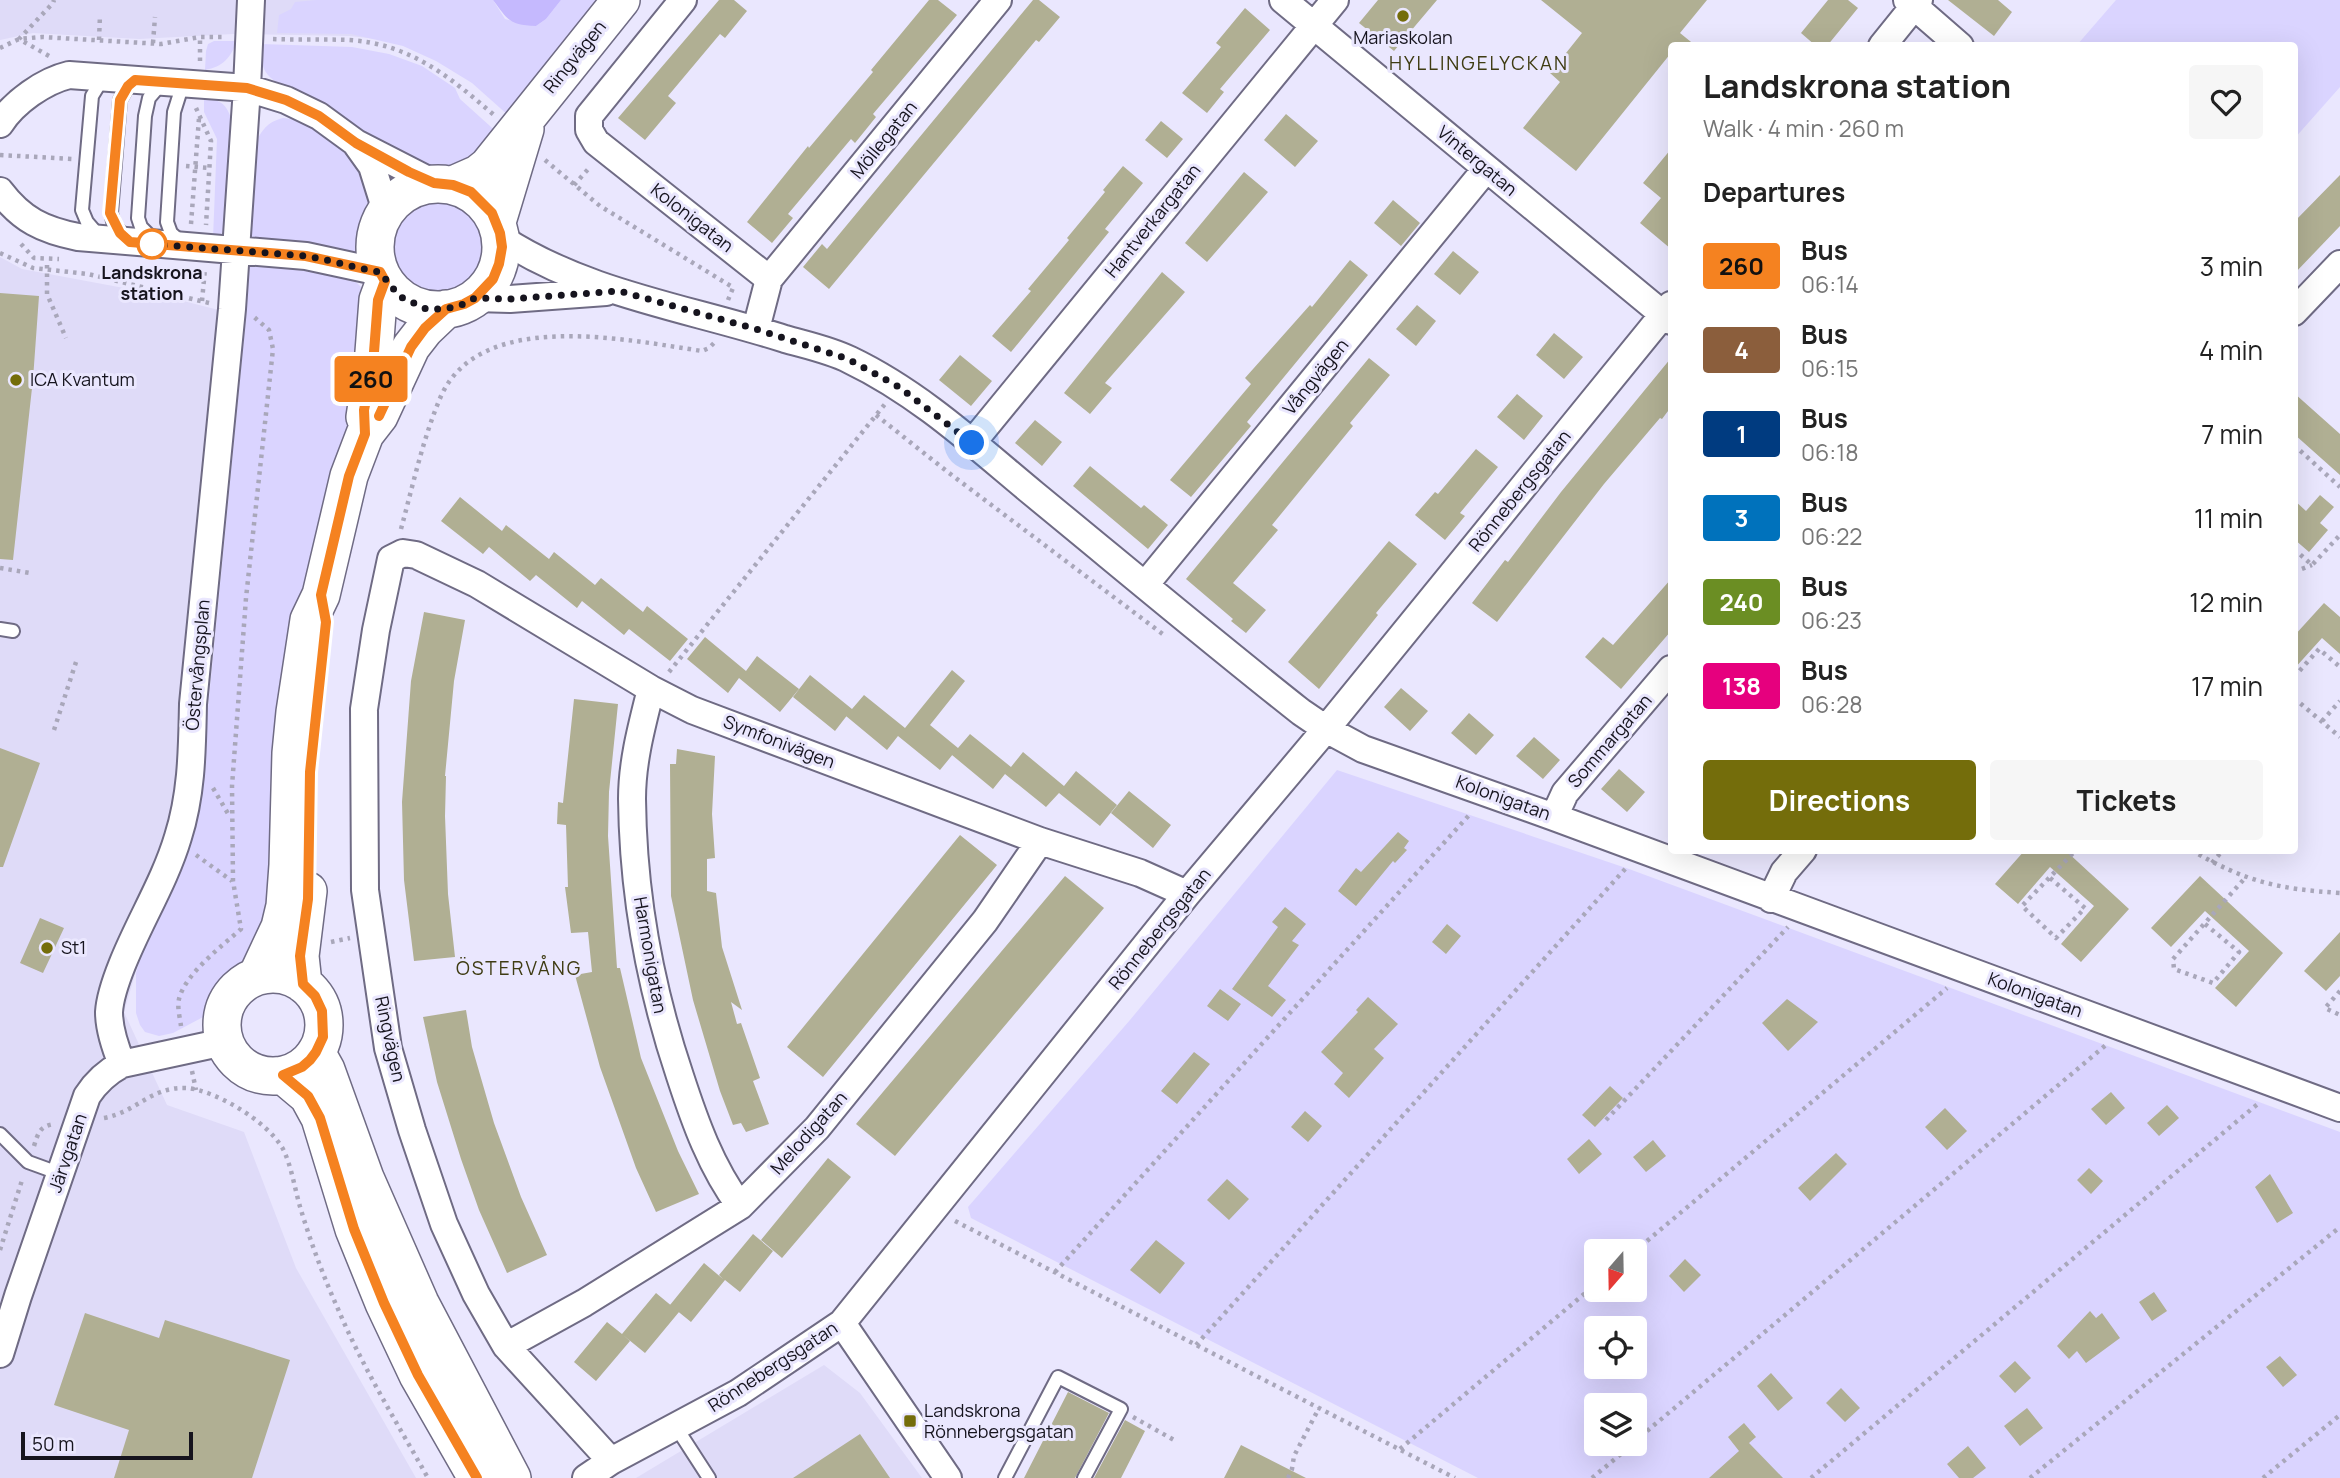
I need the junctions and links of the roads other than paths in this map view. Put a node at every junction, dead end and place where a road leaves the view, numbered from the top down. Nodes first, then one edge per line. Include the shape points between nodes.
1 (251, 0) edge
2 (621, 0) edge
3 (683, 0) edge
4 (998, 0) edge
5 (1283, 0) edge
6 (1335, 0) edge
7 (1914, 2) edge
8 (1314, 25) junction
9 (1885, 42) edge
10 (1956, 42) edge
11 (103, 78) junction
12 (135, 80) junction
13 (184, 83) junction
14 (247, 88) junction
15 (512, 116) junction
16 (0, 124) edge
17 (356, 143) junction
18 (1486, 169) junction
19 (443, 184) junction
20 (0, 191) edge
21 (386, 211) junction
22 (499, 230) junction
23 (117, 241) junction
24 (194, 242) junction
25 (159, 244) junction
26 (236, 250) junction
27 (2340, 264) edge
28 (383, 276) junction
29 (769, 279) junction
30 (619, 291) junction
31 (461, 304) junction
32 (2298, 308) edge
33 (1668, 313) edge
34 (1668, 315) edge
35 (756, 329) junction
36 (365, 434) junction
37 (972, 443) junction
38 (391, 559) joint
39 (1145, 585) junction
40 (321, 595) junction
41 (1668, 673) edge
42 (651, 689) junction
43 (1326, 729) junction
44 (1554, 817) junction
45 (1040, 841) junction
46 (1800, 854) edge
47 (1187, 894) junction
48 (1771, 899) junction
49 (257, 976) junction
50 (303, 984) junction
51 (224, 1042) junction
52 (316, 1052) junction
53 (122, 1064) junction
54 (283, 1075) junction
55 (2340, 1108) edge
56 (0, 1134) edge
57 (62, 1174) junction
58 (740, 1206) junction
59 (842, 1323) junction
60 (506, 1346) junction
61 (0, 1354) edge
62 (676, 1427) junction
63 (611, 1461) junction
64 (477, 1478) edge
65 (512, 1478) edge
66 (586, 1478) edge
67 (709, 1478) edge
68 (948, 1478) edge
69 (1005, 1478) edge
70 (1084, 1478) edge

1 - 14 street, Östervångsplan
2 - 15 main road, Ringvägen
3 - 29 street, Kolonigatan via 589,116 589,130 596,142
4 - 29 street, Möllegatan
5 - 8 street, Vintergatan
6 - 8 street, Hantverkargatan
7 - 9 street
7 - 10 street
8 - 18 street, Vintergatan
8 - 37 street, Hantverkargatan
11 - 12 street
11 - 16 street via 56,78 31,94
11 - 23 lane via 92,96 82,210 94,231
12 - 13 street
12 - 23 lane via 120,100 110,213 120,233
13 - 14 street
13 - 24 lane via 174,112 167,222 171,233
13 - 25 lane via 157,87 147,107 138,218
14 - 17 street via 319,116
14 - 26 street, Östervångsplan
15 - 19 main road, Ringvägen via 488,166 478,174
15 - 22 main road, Ringvägen
17 - 19 street
17 - 21 street via 372,166
18 - 33 street, Vintergatan
18 - 39 street, Vångvägen
19 - 21 main road, Ringvägen via 412,189
19 - 22 main road via 479,198
20 - 23 street via 20,212 50,231
21 - 28 main road, Ringvägen via 377,230 375,251
22 - 30 street, Kolonigatan via 524,253 561,272
22 - 31 main road, Ringvägen via 497,272 488,286
23 - 25 street
24 - 25 street
24 - 26 street
26 - 28 street via 306,256
26 - 53 street, Östervångsplan via 187,806 177,841 112,996 111,1026
27 - 32 street
28 - 31 main road via 399,296 416,306
28 - 36 main road, Ringvägen via 364,410
29 - 35 street
30 - 31 street, Kolonigatan
30 - 35 street, Kolonigatan
31 - 36 main road, Ringvägen via 425,328
34 - 43 street, Rönnebergsgatan
35 - 37 street, Kolonigatan via 848,359 899,387
36 - 40 main road, Ringvägen via 349,476
37 - 39 street, Kolonigatan
38 - 42 street, Symfonivägen via 403,553 416,555 477,584
38 - 60 street, Ringvägen via 364,709 365,890 388,1048 444,1224
39 - 43 street, Kolonigatan
40 - 49 main road, Ringvägen via 309,620 295,712 285,906
40 - 50 main road, Ringvägen via 326,622 310,772 308,899 300,956
41 - 44 street, Sommargatan via 1565,793
42 - 45 street, Symfonivägen via 692,710
42 - 58 street, Harmonigatan via 637,744 632,798 639,898 651,972 664,1030 702,1140 722,1182
43 - 44 street, Kolonigatan via 1363,749
43 - 47 street, Rönnebergsgatan
44 - 48 street, Kolonigatan
45 - 47 street, Symfonivägen via 1140,873
45 - 58 street, Melodigatan via 985,921 817,1128
46 - 48 street
47 - 59 street, Rönnebergsgatan
48 - 55 street, Kolonigatan
49 - 50 main road via 281,975
49 - 51 main road, Ringvägen via 229,998 221,1024
50 - 52 main road via 322,1011 323,1037
51 - 53 street, Järvgatan
51 - 54 main road via 235,1060 252,1072
52 - 54 main road via 302,1067
52 - 65 main road via 419,1303
53 - 57 street, Järvgatan via 94,1085 87,1097
54 - 64 main road via 308,1096 320,1118 354,1229 384,1303 418,1375
56 - 57 lane via 28,1162
57 - 61 street, Järvgatan
58 - 60 street, Melodigatan
59 - 62 street, Rönnebergsgatan via 738,1393
59 - 68 street
60 - 63 street, Ringvägen
62 - 63 street, Rönnebergsgatan
62 - 67 lane
63 - 66 street, Rönnebergsgatan
69 - 70 lane via 1058,1377 1121,1409

